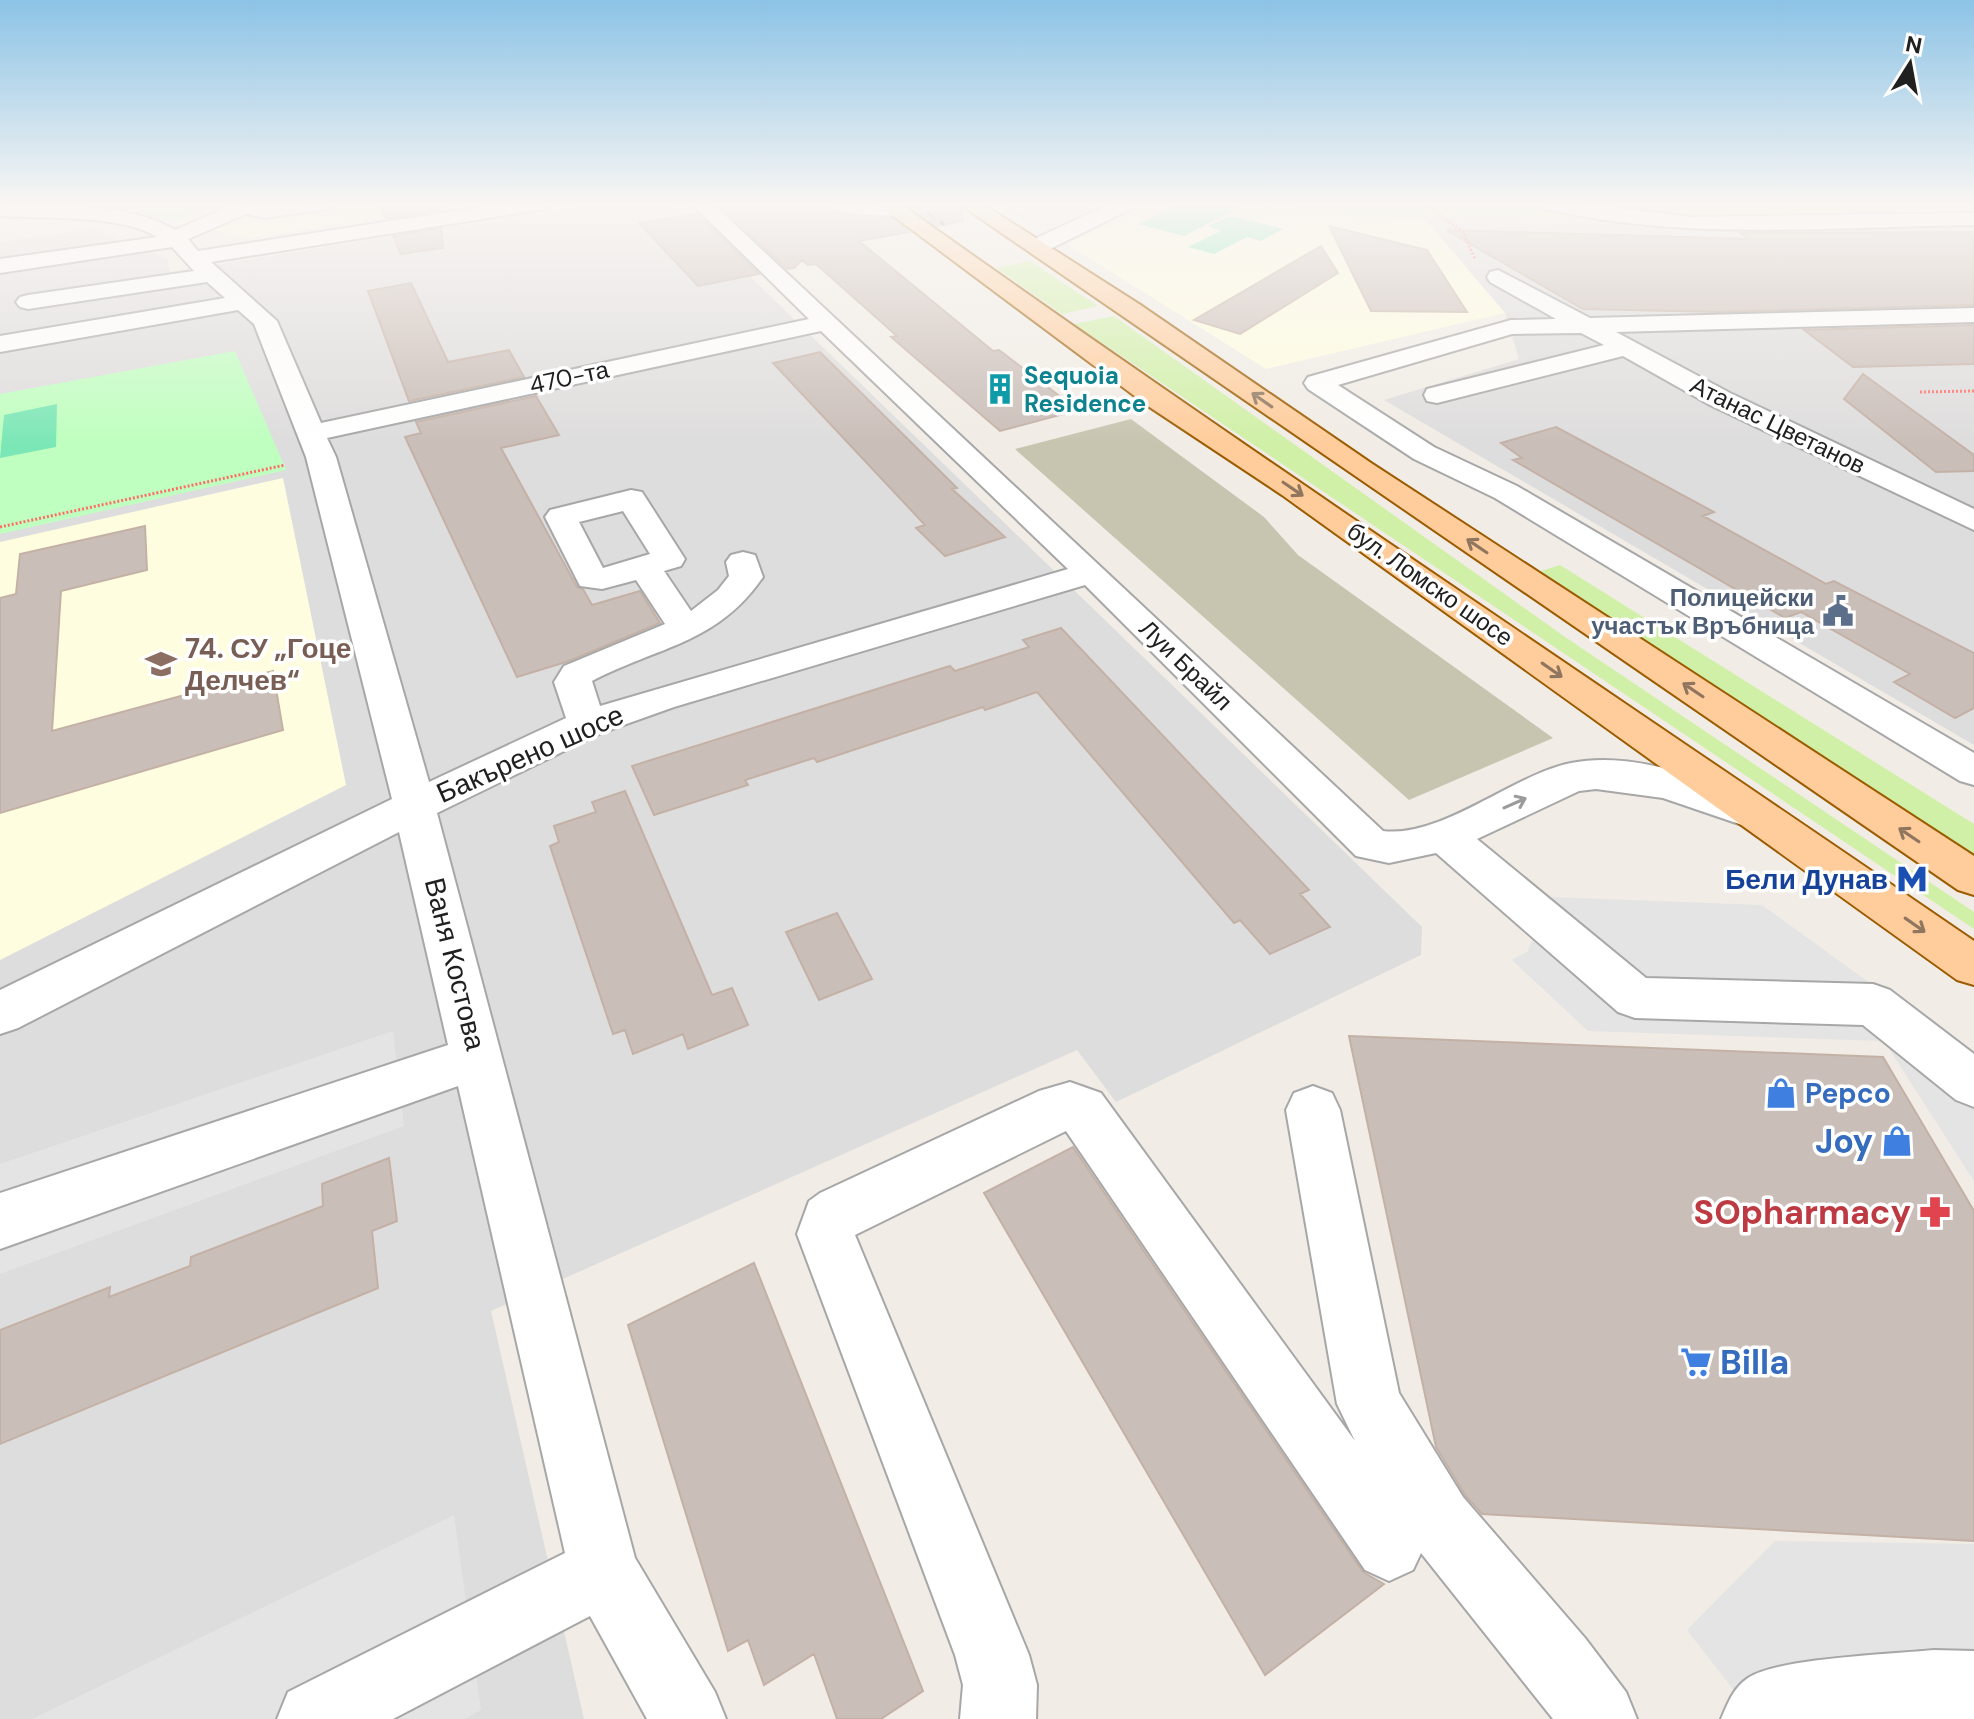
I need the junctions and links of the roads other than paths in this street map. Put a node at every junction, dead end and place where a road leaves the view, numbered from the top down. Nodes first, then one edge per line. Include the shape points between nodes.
1 (110, 283) edge
2 (149, 283) edge
3 (222, 283) edge
4 (786, 283) edge
5 (996, 283) edge
6 (1089, 283) edge
7 (1510, 283) edge
8 (28, 302) dead end
9 (1974, 315) edge
10 (827, 322) junction
11 (1585, 323) junction
12 (0, 344) edge
13 (1627, 347) junction
14 (1437, 395) dead end
15 (317, 445) junction
16 (1974, 521) edge
17 (743, 562) dead end
18 (644, 567) dead end
19 (1091, 573) junction
20 (686, 629) junction
21 (587, 724) junction
22 (1974, 771) edge
23 (416, 805) junction
24 (1760, 816) junction
25 (1444, 835) junction
26 (1974, 878) edge
27 (1974, 966) edge
28 (0, 1013) edge
29 (478, 1057) junction
30 (1974, 1084) edge
31 (1313, 1110) dead end
32 (0, 1221) edge
33 (1389, 1546) dead end
34 (604, 1571) junction
35 (1974, 1688) edge
36 (1767, 1711) edge
37 (315, 1719) edge
38 (688, 1719) edge
39 (998, 1719) edge
40 (1599, 1719) edge

1 - 8 street
2 - 12 street
3 - 15 street, Ваня Костова via 265,321
4 - 10 street, Луи Брайл
5 -> 24 main road, бул. Ломско шосе
26 -> 6 main road, бул. Ломско шосе
7 - 11 street, Атанас Цветанов
9 - 11 street
10 - 15 street, 470-та
10 - 19 street, Луи Брайл
11 - 13 street, Атанас Цветанов
11 - 22 street via 1511,327 1317,383 1424,453 1506,492
13 - 14 street
13 - 16 street, Атанас Цветанов via 1720,399
15 - 23 street, Ваня Костова
17 - 20 street via 746,577 733,598
18 - 20 street
19 - 21 street, Бакърено шосе
19 - 25 street, Луи Брайл via 1371,845 1395,849
20 - 21 street via 577,674 573,682
21 - 23 street, Бакърено шосе
23 - 28 street, Бакърено шосе
23 - 29 street, Ваня Костова
25 -> 24 street, Луи Брайл via 1572,777 1592,774 1640,777 1689,789
24 -> 27 main road, бул. Ломско шосе
25 - 30 street via 1635,998 1873,1005
29 - 32 street
29 - 34 street, Ваня Костова
31 - 40 street via 1369,1404 1439,1521
33 - 39 street via 1082,1110 1058,1108 840,1212 829,1221 826,1234 992,1655 1000,1685
34 - 37 street
34 - 38 street, Ваня Костова
35 - 36 street via 1934,1687

